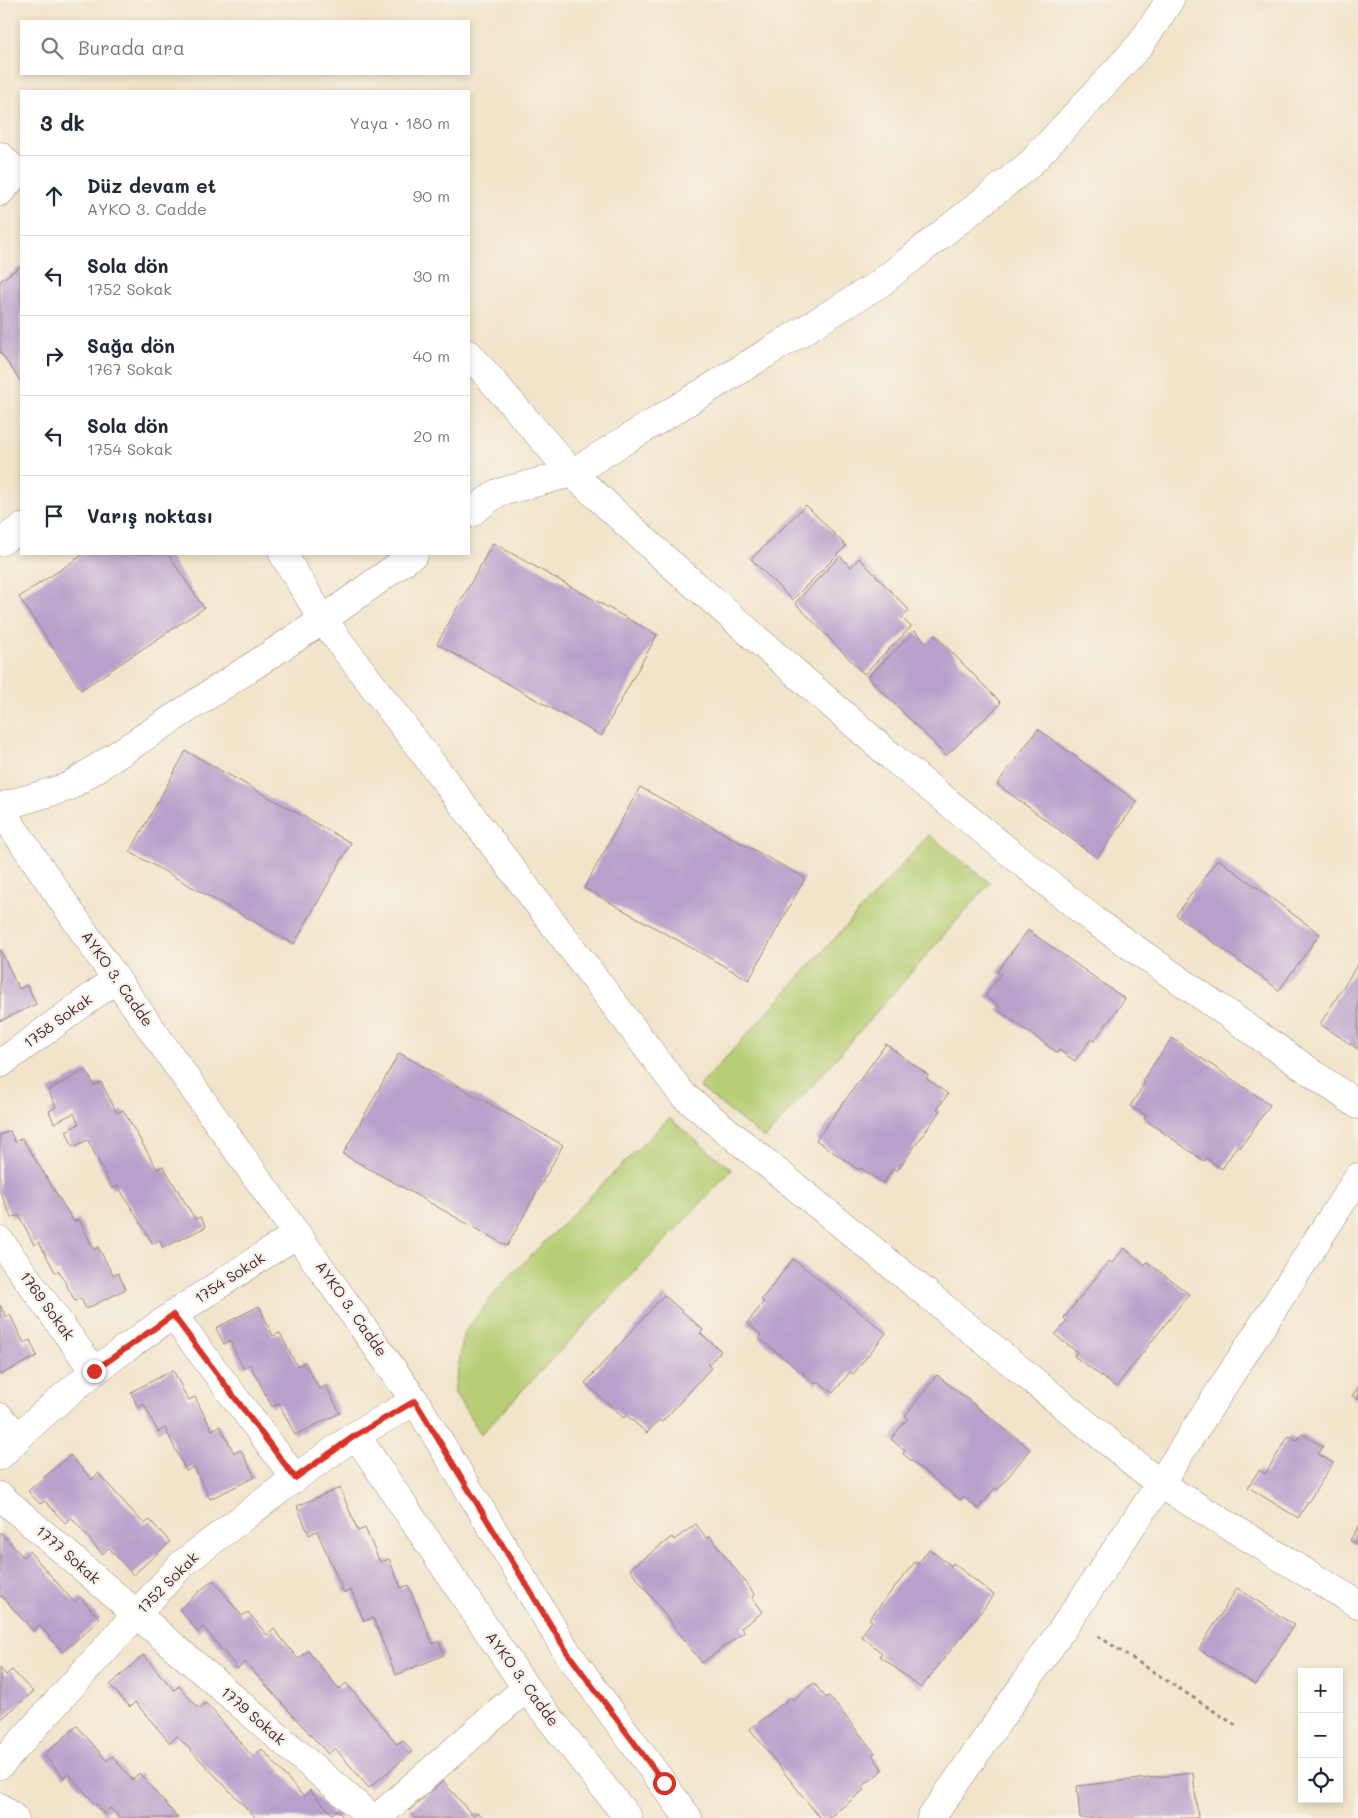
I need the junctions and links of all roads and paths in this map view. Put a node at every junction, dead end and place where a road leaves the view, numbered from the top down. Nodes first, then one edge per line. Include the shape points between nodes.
1 (1170, 0) edge
2 (470, 355) edge
3 (572, 473) junction
4 (470, 513) edge
5 (20, 529) edge
6 (0, 542) edge
7 (284, 555) edge
8 (413, 555) edge
9 (323, 620) junction
10 (0, 808) edge
11 (116, 979) junction
12 (0, 1064) edge
13 (1358, 1105) edge
14 (1358, 1177) edge
15 (298, 1234) junction
16 (0, 1242) edge
17 (173, 1315) junction
18 (94, 1371) junction
19 (415, 1401) junction
20 (0, 1417) edge
21 (356, 1435) junction
22 (9, 1446) edge
23 (295, 1478) junction
24 (1160, 1484) junction
25 (0, 1496) edge
26 (1358, 1604) edge
27 (135, 1615) junction
28 (1070, 1618) junction
29 (526, 1688) junction
30 (1237, 1726) dead end
31 (0, 1765) edge
32 (0, 1807) edge
33 (14, 1818) edge
34 (372, 1818) edge
35 (377, 1818) edge
36 (628, 1818) edge
37 (688, 1818) edge
38 (931, 1818) edge

1 - 3 street via 1140,46 1030,164 887,278
2 - 3 street
3 - 4 street via 497,493
3 - 13 street via 663,557 885,750 1088,914
5 - 6 street
7 - 9 street
8 - 9 street
9 - 10 street via 68,787
9 - 24 street via 683,1095
10 - 11 street, AYKO 3. Cadde
11 - 12 street, 1758 Sokak
11 - 15 street, AYKO 3. Cadde
14 - 24 street
15 - 17 street, 1754 Sokak
15 - 19 street, AYKO 3. Cadde
16 - 18 street, 1769 Sokak
17 - 18 street, 1754 Sokak
17 - 23 street
18 - 22 street, 1754 Sokak
19 - 21 street, 1752 Sokak
19 - 37 street, AYKO 3. Cadde via 567,1652
20 - 22 street
21 - 23 street, 1752 Sokak
21 - 29 street, AYKO 3. Cadde
23 - 27 street, 1752 Sokak via 182,1564
24 - 26 street
24 - 28 street
25 - 27 street, 1777 Sokak
27 - 31 street, 1752 Sokak
27 - 34 street, 1779 Sokak
28 - 30 path
28 - 38 street
29 - 35 street
29 - 36 street, AYKO 3. Cadde
32 - 33 street

